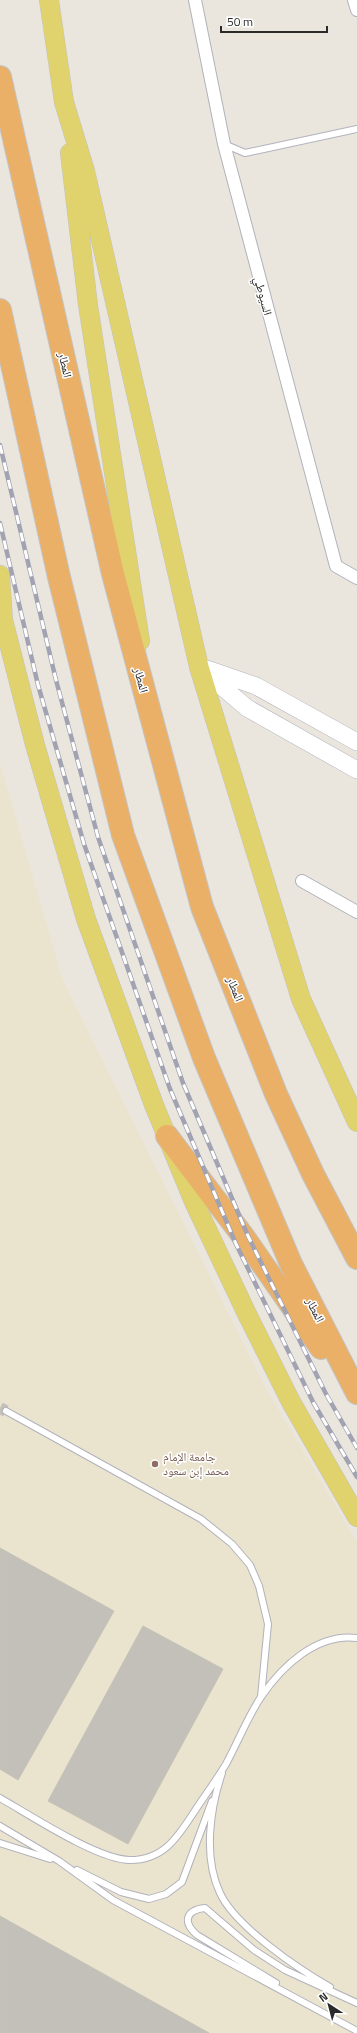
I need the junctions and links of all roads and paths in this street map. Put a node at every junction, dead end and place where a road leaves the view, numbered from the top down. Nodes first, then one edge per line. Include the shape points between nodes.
1 (49, 0) edge
2 (194, 0) edge
3 (354, 0) edge
4 (357, 10) edge
5 (0, 77) edge
6 (64, 102) junction
7 (357, 129) edge
8 (224, 144) junction
9 (0, 310) edge
10 (0, 576) edge
11 (357, 578) edge
12 (2, 614) edge
13 (200, 667) junction
14 (154, 732) junction
15 (357, 742) edge
16 (357, 770) edge
17 (302, 881) dead end
18 (357, 912) edge
19 (357, 1122) edge
20 (167, 1136) junction
21 (357, 1258) edge
22 (357, 1392) edge
23 (357, 1399) edge
24 (6, 1411) tunnel mouth
25 (357, 1517) edge
26 (357, 1638) edge
27 (261, 1697) junction
28 (226, 1764) junction
29 (218, 1786) junction
30 (0, 1798) edge
31 (0, 1826) edge
32 (0, 1843) edge
33 (59, 1862) junction
34 (357, 2003) edge
35 (322, 2012) junction
36 (357, 2031) edge

1 - 6 main road
2 - 8 street, السيوطي
3 - 4 street
5 - 14 highway, المطار via 113,574
6 - 13 main road via 85,171
6 - 14 main road via 89,313
7 - 8 lane via 245,153
8 - 11 street, السيوطي via 336,566
9 - 22 highway, المطار via 59,577 123,835 207,1066 291,1264
10 - 12 main road
12 - 20 main road via 35,745 86,919
13 - 15 street via 256,686
13 - 16 street via 247,708
13 - 19 main road via 301,999
14 - 21 highway, المطار via 202,907 276,1094 313,1174
17 - 18 street
20 - 23 highway via 243,1236
20 - 25 main road via 194,1202 247,1314 291,1402
24 - 27 lane via 201,1519 232,1544 250,1565 259,1586 268,1624
26 - 27 lane via 325,1642 304,1651
27 - 28 lane
28 - 29 lane
28 - 30 lane via 176,1840 156,1855 130,1860 100,1853
29 - 33 lane via 182,1882 166,1894 149,1899 121,1892
29 - 34 lane via 210,1832 211,1861 220,1893 245,1927 311,1976
31 - 33 lane
32 - 33 lane
33 - 35 lane via 113,1900
34 - 35 lane via 285,1970 254,1950 205,1908 195,1909 190,1914 189,1928 197,1934
35 - 36 lane

